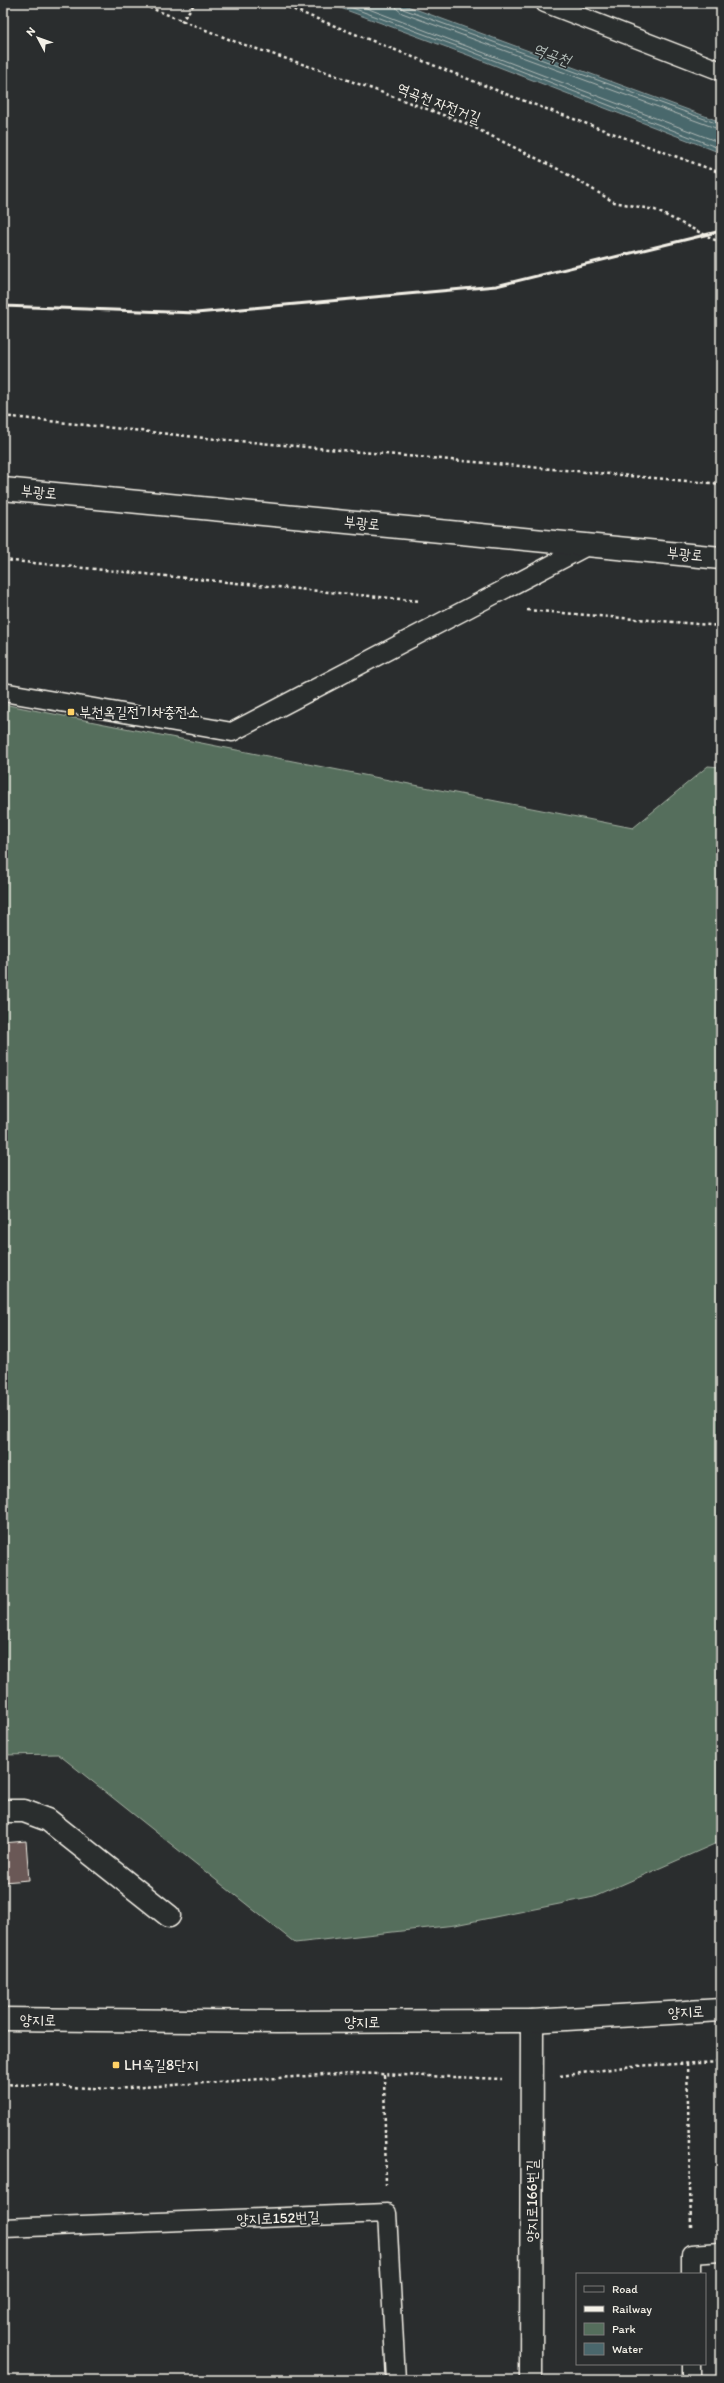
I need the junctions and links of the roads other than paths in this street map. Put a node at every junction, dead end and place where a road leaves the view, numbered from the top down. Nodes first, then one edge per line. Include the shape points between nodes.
1 (545, 3) edge
2 (721, 71) edge
3 (3, 489) edge
4 (589, 545) junction
5 (721, 558) edge
6 (3, 692) edge
7 (3, 1812) edge
8 (169, 1916) dead end
9 (721, 2010) edge
10 (3, 2020) edge
11 (532, 2021) junction
12 (3, 2228) edge
13 (721, 2252) edge
14 (691, 2273) edge
15 (691, 2365) edge
16 (396, 2380) edge
17 (531, 2380) edge
18 (691, 2380) edge

1 - 2 lane
3 - 4 street, 부광로
4 - 5 street, 부광로
4 - 6 lane via 232,732
7 - 8 street via 24,1810 48,1820
9 - 11 street, 양지로
10 - 11 street, 양지로
11 - 17 street, 양지로166번길
12 - 16 lane, 양지로152번길 via 387,2213
13 - 14 lane via 691,2254
15 - 18 lane

